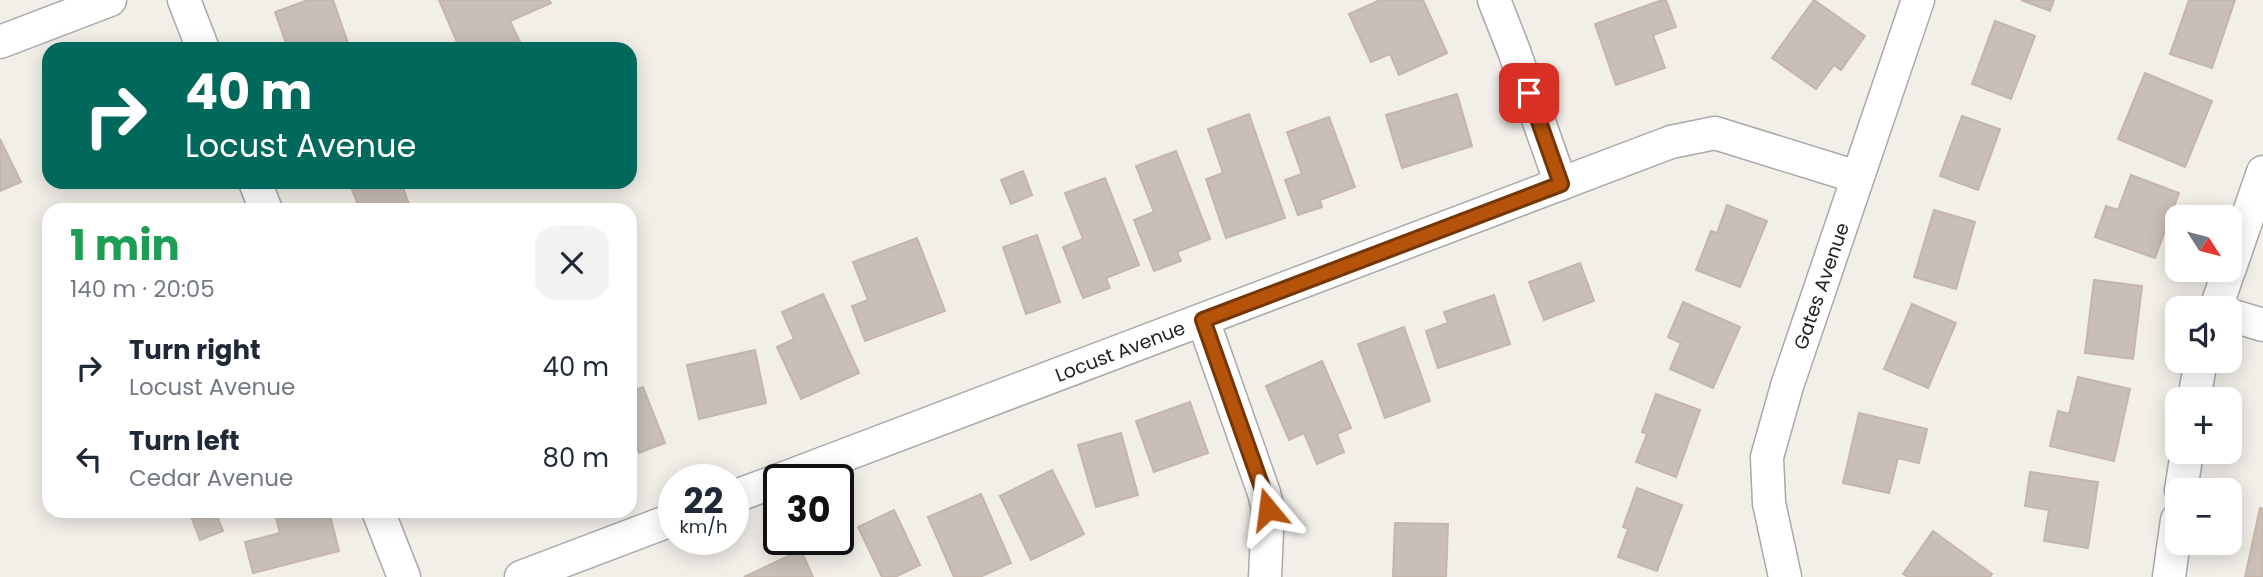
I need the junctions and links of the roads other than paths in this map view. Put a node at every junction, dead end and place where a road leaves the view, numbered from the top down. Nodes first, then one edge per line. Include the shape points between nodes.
1 (110, 0) edge
2 (184, 0) edge
3 (1494, 0) edge
4 (1918, 0) edge
5 (0, 42) edge
6 (201, 42) edge
7 (2263, 172) edge
8 (1857, 177) junction
9 (1561, 184) junction
10 (2242, 232) edge
11 (2242, 319) edge
12 (1203, 320) junction
13 (2263, 326) edge
14 (821, 464) edge
15 (381, 518) edge
16 (658, 525) edge
17 (2172, 555) edge
18 (404, 577) edge
19 (521, 577) edge
20 (1265, 577) edge
21 (1786, 577) edge
22 (2169, 577) edge

1 - 5 street
2 - 6 street
3 - 9 street
4 - 8 street, Gates Avenue
7 - 10 street
8 - 9 street, Locust Avenue via 1716,133 1671,142
8 - 21 street, Gates Avenue via 1767,457 1769,503
9 - 12 street, Locust Avenue
11 - 13 street
12 - 14 street, Locust Avenue
12 - 20 street via 1268,509
15 - 18 street
16 - 19 street
17 - 22 street

